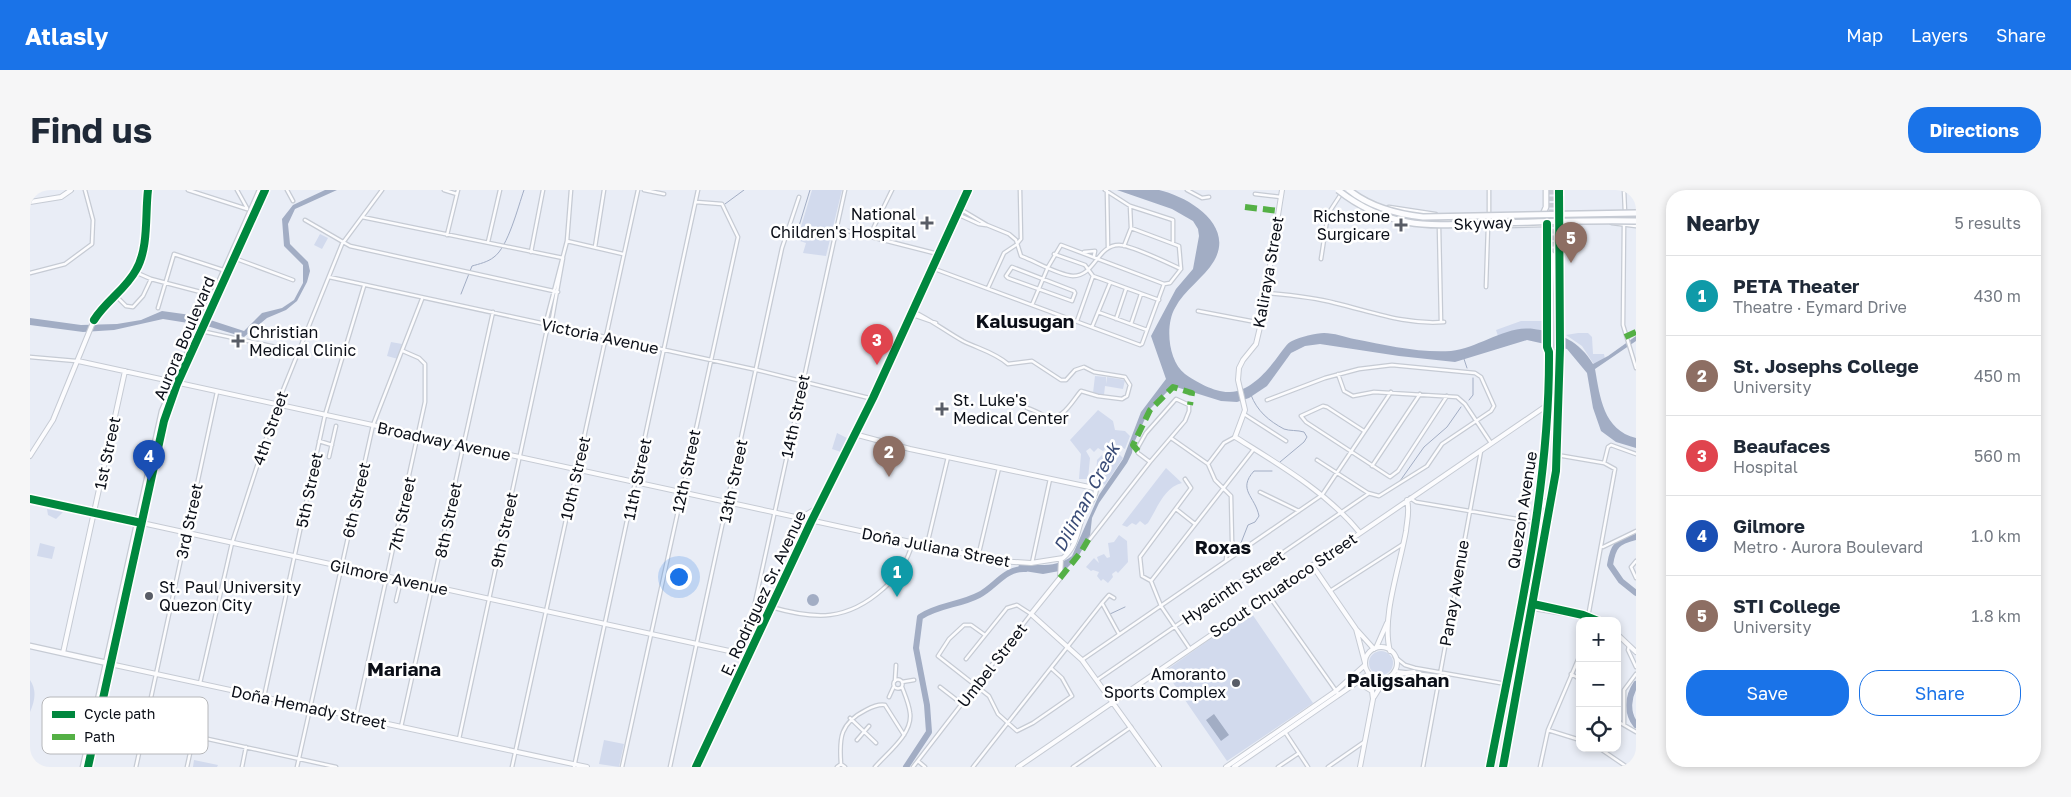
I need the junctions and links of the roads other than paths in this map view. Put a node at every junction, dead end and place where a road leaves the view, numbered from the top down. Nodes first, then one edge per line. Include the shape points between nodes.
1 (71, 190) edge
2 (85, 190) edge
3 (148, 190) edge
4 (188, 190) edge
5 (237, 190) edge
6 (260, 190) edge
7 (265, 190) edge
8 (287, 190) edge
9 (382, 190) edge
10 (444, 190) edge
11 (500, 190) edge
12 (543, 190) edge
13 (571, 190) edge
14 (604, 190) edge
15 (638, 190) edge
16 (644, 190) edge
17 (698, 190) edge
18 (845, 190) edge
19 (892, 190) edge
20 (968, 190) edge
21 (1020, 190) edge
22 (1188, 190) edge
23 (1282, 190) edge
24 (1349, 190) edge
25 (1489, 190) edge
26 (1546, 190) edge
27 (1559, 190) edge
28 (1624, 190) edge
29 (1106, 191) edge
30 (1339, 191) edge
31 (457, 192) edge
32 (664, 194) dead end
33 (1255, 194) dead end
34 (800, 197) dead end
35 (1209, 197) dead end
36 (1281, 197) junction
37 (293, 201) dead end
38 (30, 202) edge
39 (696, 202) junction
40 (244, 204) junction
41 (237, 206) junction
42 (1130, 206) junction
43 (251, 210) junction
44 (959, 211) junction
45 (1625, 212) junction
46 (1636, 212) edge
47 (1560, 213) junction
48 (1543, 214) junction
49 (1488, 215) junction
50 (362, 217) junction
51 (305, 220) dead end
52 (1448, 221) junction
53 (1636, 221) edge
54 (1608, 222) junction
55 (1546, 224) junction
56 (1560, 224) junction
57 (1504, 225) junction
58 (1624, 225) junction
59 (1488, 226) junction
60 (1439, 227) junction
61 (836, 228) junction
62 (1130, 228) junction
63 (446, 235) junction
64 (869, 237) junction
65 (240, 239) junction
66 (567, 241) junction
67 (1173, 242) junction
68 (488, 243) junction
69 (342, 244) junction
70 (1016, 245) junction
71 (1124, 246) junction
72 (595, 247) junction
73 (1108, 248) junction
74 (531, 252) junction
75 (623, 254) junction
76 (939, 254) junction
77 (1054, 254) junction
78 (1095, 257) junction
79 (234, 258) junction
80 (563, 258) junction
81 (1321, 259) dead end
82 (1048, 267) junction
83 (932, 268) junction
84 (1089, 269) junction
85 (1181, 269) junction
86 (224, 270) junction
87 (135, 272) junction
88 (30, 273) edge
89 (1093, 276) junction
90 (329, 277) junction
91 (152, 279) junction
92 (1042, 279) junction
93 (293, 280) dead end
94 (165, 282) junction
95 (1110, 283) junction
96 (1164, 284) junction
97 (364, 285) junction
98 (1486, 287) dead end
99 (988, 288) junction
100 (1126, 289) junction
101 (1039, 290) junction
102 (554, 291) junction
103 (558, 292) junction
104 (1267, 293) junction
105 (1141, 294) junction
106 (114, 295) junction
107 (214, 296) junction
108 (422, 298) junction
109 (1159, 300) junction
110 (1032, 305) junction
111 (158, 308) dead end
112 (1198, 311) dead end
113 (493, 312) junction
114 (1098, 312) junction
115 (911, 313) junction
116 (1116, 319) junction
117 (1077, 321) junction
118 (1261, 322) junction
119 (549, 323) junction
120 (1131, 324) junction
121 (1092, 327) junction
122 (201, 328) junction
123 (1147, 330) junction
124 (1549, 331) junction
125 (1559, 332) junction
126 (606, 338) junction
127 (665, 350) junction
128 (403, 351) junction
129 (299, 352) junction
130 (30, 357) edge
131 (711, 360) junction
132 (78, 362) junction
133 (1636, 368) edge
134 (757, 370) junction
135 (125, 371) junction
136 (1338, 374) junction
137 (881, 378) junction
138 (803, 381) junction
139 (175, 383) junction
140 (217, 392) junction
141 (1391, 392) junction
142 (1420, 394) junction
143 (1447, 396) junction
144 (869, 398) junction
145 (1267, 400) dead end
146 (1549, 404) junction
147 (277, 405) junction
148 (1027, 408) dead end
149 (1244, 414) junction
150 (325, 415) junction
151 (1476, 420) junction
152 (373, 425) junction
153 (336, 426) dead end
154 (1365, 431) junction
155 (855, 433) junction
156 (419, 435) junction
157 (1235, 437) junction
158 (1171, 438) junction
159 (319, 441) junction
160 (1286, 441) dead end
161 (1491, 443) junction
162 (332, 445) junction
163 (464, 445) junction
164 (1254, 449) junction
165 (1482, 450) junction
166 (1351, 452) junction
167 (1636, 454) edge
168 (1557, 455) junction
169 (30, 456) edge
170 (329, 457) dead end
171 (520, 457) junction
172 (948, 457) junction
173 (1318, 460) dead end
174 (1150, 462) junction
175 (1604, 463) junction
176 (1208, 464) junction
177 (1372, 466) junction
178 (1000, 468) junction
179 (577, 470) junction
180 (1337, 473) junction
181 (1050, 479) junction
182 (1185, 479) dead end
183 (636, 483) junction
184 (1224, 487) junction
185 (1260, 492) dead end
186 (681, 493) junction
187 (1368, 493) junction
188 (1322, 495) junction
189 (30, 499) edge
190 (1409, 499) junction
191 (728, 503) junction
192 (818, 506) junction
193 (1551, 507) junction
194 (1176, 508) junction
195 (1470, 510) junction
196 (1299, 511) junction
197 (1342, 511) junction
198 (94, 513) junction
199 (775, 514) junction
200 (798, 519) junction
201 (811, 522) junction
202 (139, 523) junction
203 (1195, 524) junction
204 (1535, 524) junction
205 (1636, 531) edge
206 (187, 533) junction
207 (1360, 533) junction
208 (1090, 539) dead end
209 (232, 543) junction
210 (1404, 543) junction
211 (912, 544) junction
212 (1233, 544) junction
213 (927, 547) junction
214 (1602, 547) junction
215 (1238, 553) junction
216 (294, 556) junction
217 (978, 557) junction
218 (1062, 560) junction
219 (1226, 560) junction
220 (1636, 561) edge
221 (1032, 563) junction
222 (1312, 565) junction
223 (342, 566) junction
224 (388, 577) junction
225 (1636, 578) edge
226 (401, 580) junction
227 (1151, 581) junction
228 (433, 586) junction
229 (1330, 591) junction
230 (1268, 595) junction
231 (1114, 598) dead end
232 (489, 599) junction
233 (396, 601) dead end
234 (1102, 603) junction
235 (771, 606) junction
236 (1160, 606) junction
237 (1533, 606) junction
238 (546, 611) junction
239 (1031, 614) junction
240 (1588, 617) joint
241 (1388, 621) junction
242 (606, 624) junction
243 (1174, 626) junction
244 (1356, 629) junction
245 (651, 634) junction
246 (985, 634) junction
247 (1119, 634) junction
248 (756, 638) junction
249 (1621, 638) edge
250 (1380, 639) junction
251 (1368, 641) junction
252 (697, 644) junction
253 (30, 646) edge
254 (1069, 646) junction
255 (1630, 646) junction
256 (1190, 649) junction
257 (1375, 649) junction
258 (1390, 651) junction
259 (1636, 652) edge
260 (63, 653) junction
261 (748, 657) junction
262 (1395, 657) junction
263 (966, 659) dead end
264 (1082, 660) junction
265 (1577, 662) edge
266 (108, 664) junction
267 (1365, 664) junction
268 (896, 665) dead end
269 (1051, 668) junction
270 (1636, 668) edge
271 (1394, 671) junction
272 (1414, 672) junction
273 (156, 673) junction
274 (1370, 674) junction
275 (1439, 674) junction
276 (1571, 674) junction
277 (1636, 674) edge
278 (1387, 677) junction
279 (1576, 677) edge
280 (914, 680) dead end
281 (1097, 680) junction
282 (895, 681) junction
283 (902, 682) junction
284 (1357, 682) junction
285 (200, 683) junction
286 (1506, 684) junction
287 (894, 686) junction
288 (976, 686) junction
289 (1381, 686) junction
290 (902, 687) junction
291 (940, 687) dead end
292 (1338, 693) junction
293 (1373, 693) junction
294 (100, 697) edge
295 (102, 697) edge
296 (150, 697) edge
297 (264, 697) junction
298 (889, 697) dead end
299 (1373, 699) junction
300 (1113, 702) junction
301 (962, 704) junction
302 (311, 707) junction
303 (356, 717) junction
304 (850, 718) junction
305 (1009, 723) junction
306 (1621, 723) edge
307 (1624, 724) junction
308 (869, 726) dead end
309 (400, 727) junction
310 (1131, 727) junction
311 (1548, 730) junction
312 (864, 732) junction
313 (1285, 732) junction
314 (1636, 732) edge
315 (904, 734) junction
316 (208, 738) edge
317 (1576, 739) edge
318 (459, 740) junction
319 (857, 740) dead end
320 (1364, 742) junction
321 (876, 743) dead end
322 (246, 747) junction
323 (516, 752) junction
324 (1605, 752) edge
325 (1299, 753) junction
326 (87, 754) edge
327 (91, 754) edge
328 (138, 754) edge
329 (190, 754) edge
330 (299, 759) junction
331 (918, 761) junction
332 (1636, 761) edge
333 (841, 764) junction
334 (574, 766) edge
335 (84, 767) edge
336 (88, 767) edge
337 (136, 767) edge
338 (188, 767) edge
339 (242, 767) edge
340 (297, 767) edge
341 (336, 767) edge
342 (512, 767) edge
343 (587, 767) edge
344 (622, 767) edge
345 (670, 767) edge
346 (696, 767) edge
347 (837, 767) edge
348 (845, 767) edge
349 (875, 767) edge
350 (913, 767) edge
351 (925, 767) edge
352 (973, 767) edge
353 (1018, 767) edge
354 (1073, 767) edge
355 (1159, 767) edge
356 (1226, 767) edge
357 (1234, 767) edge
358 (1278, 767) edge
359 (1308, 767) edge
360 (1328, 767) edge
361 (1360, 767) edge
362 (1424, 767) edge
363 (1490, 767) edge
364 (1503, 767) edge
365 (1540, 767) edge
366 (1627, 767) edge
367 (1633, 767) edge

1 - 38 street via 60,197
2 - 88 street via 93,220 92,244 65,264
3 - 87 street via 142,250
4 - 41 street
5 - 40 street
6 - 43 main road, Aurora Boulevard
7 - 43 main road, Aurora Boulevard
8 - 37 street
9 - 50 street, 4th Street
10 - 31 street
11 - 68 street
12 - 74 street
13 - 66 street, 9th Street
14 - 72 street
15 - 75 street, 10th Street
16 - 32 street
17 - 39 street, 11th Street
18 - 61 street, 14th Street
19 - 64 street
20 - 44 street, E. Rodriguez Sr. Avenue
21 - 70 street via 1021,237
22 - 35 street via 1202,198
23 - 36 street, Kaliraya Street
24 - 46 highway, Skyway, bridge via 1376,206 1408,216
24 - 49 main road via 1398,210 1438,215
24 - 52 highway, bridge via 1371,205 1392,213
25 - 49 street
26 - 48 main road
27 - 47 main road
28 - 45 street
29 - 42 street
29 - 73 street
30 - 52 highway, bridge via 1391,217 1407,221
30 - 53 highway, Skyway, bridge via 1374,212 1407,222
30 - 60 main road via 1351,202 1380,216 1407,224
30 - 81 street via 1328,214
31 - 63 street
33 - 36 street
34 - 134 street, 13th Street via 782,248
36 - 104 street, Kaliraya Street
39 - 127 street, 11th Street
39 - 131 street, 12th Street via 722,204 738,238
40 - 41 street
40 - 43 street
41 - 43 street
42 - 62 street
42 - 67 street via 1173,220
43 - 65 main road, Aurora Boulevard
44 - 70 street via 1009,234 1016,240
44 - 76 street, E. Rodriguez Sr. Avenue
45 - 46 main road
45 - 47 main road
47 - 48 main road
47 - 55 main road
47 - 56 main road
48 - 49 main road
49 - 52 highway
50 - 63 street
50 - 69 street, 4th Street
51 - 69 street
52 - 57 highway
53 - 54 highway via 1622,218
53 - 58 main road
54 - 56 main road
54 - 58 main road
55 - 56 main road
55 - 57 main road
55 - 124 main road
56 - 125 main road
57 - 59 main road
58 - 133 street via 1623,325
59 - 60 main road
59 - 98 street
60 - 104 street via 1443,322 1403,321 1336,303
61 - 64 street
61 - 138 street, 14th Street
62 - 67 street
62 - 71 street
63 - 68 street
64 - 76 street
65 - 79 main road, Aurora Boulevard
65 - 86 main road, Aurora Boulevard
66 - 72 street
66 - 80 street, 9th Street
67 - 85 street via 1180,249
68 - 74 street
69 - 90 street, 4th Street
69 - 102 street
70 - 82 street via 1022,256
70 - 99 street via 1004,253
71 - 73 street
71 - 85 street
72 - 75 street
73 - 78 street
74 - 80 street
75 - 126 street, 10th Street
76 - 83 street, E. Rodriguez Sr. Avenue
77 - 78 street via 1061,245
77 - 82 street
77 - 84 street
78 - 84 street
78 - 96 street
79 - 93 street
79 - 107 main road, Aurora Boulevard
80 - 102 street, 9th Street
80 - 103 street, 9th Street
82 - 84 street via 1075,276
82 - 92 street
83 - 99 street
83 - 115 street, E. Rodriguez Sr. Avenue
84 - 89 street
85 - 96 street via 1170,283
86 - 94 street via 174,254
86 - 107 main road, Aurora Boulevard
87 - 91 street
87 - 106 street
89 - 95 street
89 - 117 street
90 - 97 street, Victoria Avenue
90 - 129 street, 4th Street
91 - 94 street
91 - 106 street via 143,296 132,306 126,306
92 - 101 street
92 - 101 street via 1012,267 1006,276
92 - 101 street via 1075,293 1071,302
94 - 107 street
94 - 111 street
95 - 100 street
95 - 114 street
96 - 109 street
97 - 108 street, Victoria Avenue
97 - 150 street, 5th Street
99 - 110 street
100 - 105 street
100 - 116 street
101 - 110 street
102 - 103 street
102 - 119 street, 9th Street via 547,318
103 - 119 street, 9th Street
104 - 118 street, Kaliraya Street
105 - 109 street
105 - 120 street
106 - 132 street via 94,320
107 - 122 main road, Aurora Boulevard
108 - 113 street, Victoria Avenue
108 - 128 street, 6th Street
109 - 123 street
110 - 117 street
112 - 118 street
113 - 119 street, Victoria Avenue
113 - 163 street, 8th Street
114 - 116 street
114 - 121 street
115 - 137 street, E. Rodriguez Sr. Avenue
115 - 148 street via 996,354 1008,364 1032,361 1061,380 1084,367 1125,377 1130,385 1127,396 1122,399 1081,391 1068,409 1054,418
116 - 120 street
117 - 121 street
118 - 149 street, Kaliraya Street via 1256,344 1239,368
119 - 126 street, Victoria Avenue
119 - 171 street, 9th Street
120 - 123 street
121 - 123 street via 1141,345
122 - 129 street
122 - 139 main road, Aurora Boulevard
124 - 125 main road via 1553,254
124 - 146 main road, Quezon Avenue
125 - 168 main road, Quezon Avenue
126 - 127 street, Victoria Avenue
126 - 179 street, 10th Street
127 - 131 street, Victoria Avenue
127 - 183 street, 11th Street
128 - 152 street, 6th Street
128 - 156 street, 7th Street via 425,364 426,402
129 - 147 street, 4th Street
130 - 132 street
131 - 134 street, Victoria Avenue
131 - 186 street, 12th Street
132 - 135 street, Broadway Avenue
132 - 169 street via 47,432
134 - 138 street, Victoria Avenue
134 - 191 street, 13th Street
135 - 139 street, Broadway Avenue
135 - 198 street, 1st Street
136 - 141 street via 1344,390 1350,395
136 - 145 street
136 - 151 street via 1392,365 1474,373 1481,377 1495,408
137 - 144 street, E. Rodriguez Sr. Avenue
137 - 155 street, E. Rodriguez Sr. Avenue
138 - 144 street, Victoria Avenue
138 - 199 street, 14th Street
139 - 140 street, Broadway Avenue
139 - 202 main road, Aurora Boulevard
140 - 147 street, Broadway Avenue
140 - 206 street, 3rd Street
141 - 142 street
141 - 154 street
142 - 143 street
142 - 177 street
143 - 151 street via 1460,398
143 - 177 street via 1396,474 1387,476
144 - 155 street, E. Rodriguez Sr. Avenue
146 - 161 street, Scout Chuatoco Street
146 - 204 main road, Quezon Avenue
147 - 150 street, Broadway Avenue
147 - 209 street, 4th Street
149 - 157 street, Kaliraya Street
149 - 160 street
150 - 152 street, Broadway Avenue
150 - 159 street, 5th Street
151 - 161 street
151 - 187 street via 1440,446 1427,466 1383,494
152 - 156 street, Broadway Avenue
152 - 223 street, 6th Street
153 - 162 street
154 - 166 street
154 - 166 street via 1323,406 1301,416
155 - 172 street
155 - 192 street, E. Rodriguez Sr. Avenue
156 - 163 street, Broadway Avenue
156 - 224 street, 7th Street
157 - 164 street
157 - 176 street via 1224,443
158 - 174 street
158 - 174 street via 1190,411 1189,405 1176,399 1146,433 1137,449
158 - 176 street
159 - 162 street
159 - 216 street, 5th Street
161 - 165 street, Scout Chuatoco Street
162 - 170 street
163 - 171 street, Broadway Avenue
163 - 228 street, 8th Street
164 - 184 street
164 - 188 street
165 - 190 street, Scout Chuatoco Street
165 - 195 street, Panay Avenue
166 - 177 street
166 - 180 street
167 - 175 street via 1611,445
168 - 175 street
168 - 193 main road, Quezon Avenue
171 - 179 street, Broadway Avenue
171 - 232 street, 9th Street
172 - 178 street
172 - 213 street
173 - 180 street
174 - 208 street
175 - 214 street via 1613,466 1615,472
176 - 184 street via 1215,480
178 - 181 street
178 - 217 street
179 - 183 street, Broadway Avenue
179 - 238 street, 10th Street
180 - 187 street
180 - 188 street
181 - 218 street via 1096,490 1084,514 1076,542
181 - 221 street
182 - 194 street via 1191,488
183 - 186 street, Broadway Avenue
183 - 242 street, 11th Street
184 - 203 street
184 - 212 street via 1232,500
185 - 196 street
186 - 191 street, Broadway Avenue
186 - 245 street, 12th Street
187 - 197 street, Hyacinth Street
188 - 196 street
188 - 197 street
189 - 198 main road, Gilmore Avenue
190 - 195 street
190 - 207 street, Scout Chuatoco Street
190 - 210 street
191 - 199 street, Broadway Avenue
191 - 252 street, 13th Street
192 - 200 street
192 - 201 street, E. Rodriguez Sr. Avenue
193 - 204 main road via 1547,502 1541,505
193 - 237 main road, Quezon Avenue
194 - 203 street
194 - 227 street via 1140,557 1142,576
195 - 204 street
195 - 275 street, Panay Avenue
196 - 215 street
197 - 207 street
197 - 243 street, Hyacinth Street
198 - 202 main road, Gilmore Avenue
198 - 260 street, 1st Street
199 - 200 street, Broadway Avenue
199 - 248 street, 14th Street via 748,630
200 - 201 street, Broadway Avenue
201 - 211 street, Doña Juliana Street
201 - 235 street, E. Rodriguez Sr. Avenue
202 - 206 street, Gilmore Avenue
202 - 266 main road, Aurora Boulevard
203 - 227 street
204 - 286 main road, Quezon Avenue
205 - 214 street
206 - 209 street, Gilmore Avenue
206 - 273 street, 3rd Street
207 - 222 street, Scout Chuatoco Street
209 - 216 street, Gilmore Avenue
209 - 285 street, 4th Street
210 - 229 street
210 - 241 street
211 - 213 street, Doña Juliana Street
211 - 235 street via 906,560 890,583 851,611 814,616
212 - 215 street
212 - 219 street via 1227,551
213 - 217 street, Doña Juliana Street
214 - 240 street
215 - 219 street
216 - 223 street, Gilmore Avenue
216 - 297 street, 5th Street
217 - 221 street, Doña Juliana Street
218 - 221 street, Doña Juliana Street
218 - 239 street, Umbel Street via 1061,574
219 - 236 street
220 - 225 street via 1631,567
222 - 229 street
222 - 230 street, Scout Chuatoco Street
223 - 224 street, Gilmore Avenue
223 - 302 street, 6th Street
224 - 226 street, Gilmore Avenue
224 - 303 street, 7th Street
226 - 228 street, Gilmore Avenue
226 - 233 street
227 - 236 street
228 - 232 street, Gilmore Avenue
228 - 309 street, 8th Street
229 - 244 street
230 - 256 street, Scout Chuatoco Street
230 - 292 street
231 - 234 street via 1109,595
232 - 238 street, Gilmore Avenue
232 - 318 street, 9th Street
234 - 247 street
234 - 254 street
235 - 248 street, E. Rodriguez Sr. Avenue
236 - 243 street
236 - 247 street
237 - 240 street
237 - 364 main road, Quezon Avenue
238 - 242 street, Gilmore Avenue
238 - 323 street, 10th Street
239 - 246 street via 1017,605 1007,608
239 - 254 street
239 - 288 street, Umbel Street
241 - 250 street
241 - 258 street
242 - 245 street, Gilmore Avenue
242 - 334 street, 11th Street
243 - 256 street
243 - 281 street, Hyacinth Street
244 - 251 street
244 - 267 street
245 - 252 street, Gilmore Avenue
245 - 344 street, 12th Street
246 - 263 street
246 - 288 street via 971,625 964,625 938,654
247 - 264 street
248 - 261 street, E. Rodriguez Sr. Avenue
249 - 255 street
250 - 251 street
250 - 257 street
251 - 257 street
252 - 261 street, Gilmore Avenue
252 - 345 street, 13th Street
253 - 260 main road, Doña Hemady Street
254 - 264 street
254 - 269 street
255 - 259 street
255 - 270 street via 1628,650
256 - 300 street, Scout Chuatoco Street
257 - 258 street
257 - 267 street via 1367,656
258 - 262 street
260 - 266 main road, Doña Hemady Street
261 - 346 street, E. Rodriguez Sr. Avenue
262 - 271 street
262 - 275 street via 1405,665
264 - 281 street
265 - 276 street
266 - 273 street, Doña Hemady Street
266 - 294 main road, Aurora Boulevard
266 - 295 main road, Aurora Boulevard
267 - 274 street
267 - 292 street
268 - 282 street
269 - 305 street
269 - 305 street via 1072,693 1071,698 1022,730 1017,731
271 - 272 street
271 - 278 street
272 - 275 street
272 - 289 street via 1399,674
273 - 285 street, Doña Hemady Street
273 - 296 street, 3rd Street
274 - 278 street via 1378,678
274 - 284 street
274 - 293 street
275 - 286 street
275 - 362 street, Panay Avenue
276 - 279 street
276 - 311 street
277 - 307 street via 1623,692
278 - 289 street
280 - 283 street
281 - 300 street
282 - 283 street via 900,679
282 - 287 street
283 - 290 street
284 - 292 street
284 - 293 street
285 - 297 street, Doña Hemady Street
286 - 363 main road, Quezon Avenue
287 - 290 street
287 - 298 street
288 - 301 street, Umbel Street
288 - 305 street via 990,696 998,714
289 - 299 street
290 - 315 street via 910,713
291 - 301 street
292 - 313 street
292 - 356 street
293 - 299 street
297 - 302 street, Doña Hemady Street
299 - 320 street
300 - 310 street
300 - 353 street, Scout Chuatoco Street
301 - 331 street, Umbel Street
302 - 303 street, Doña Hemady Street
302 - 330 street, 6th Street
303 - 309 street, Doña Hemady Street
304 - 312 street
304 - 315 street via 882,704
304 - 333 street via 840,741
305 - 352 street
306 - 307 street
307 - 314 street
308 - 312 street
309 - 318 street, Doña Hemady Street
310 - 354 street
310 - 355 street
311 - 317 street
311 - 365 street
312 - 319 street
312 - 321 street
313 - 325 street
313 - 357 street
315 - 349 street
316 - 322 street
318 - 323 street, Doña Hemady Street
320 - 360 street
320 - 361 street
322 - 330 street
322 - 339 street
323 - 334 street, Doña Hemady Street
323 - 342 street, 10th Street
324 - 366 street
325 - 358 street
325 - 359 street
326 - 335 main road, Aurora Boulevard
327 - 336 main road, Aurora Boulevard
328 - 337 street, 3rd Street
329 - 338 street
330 - 340 street, 6th Street
330 - 341 street
331 - 350 street, Umbel Street
331 - 351 street
332 - 367 street
333 - 347 street
333 - 348 street
334 - 343 street, Doña Hemady Street

